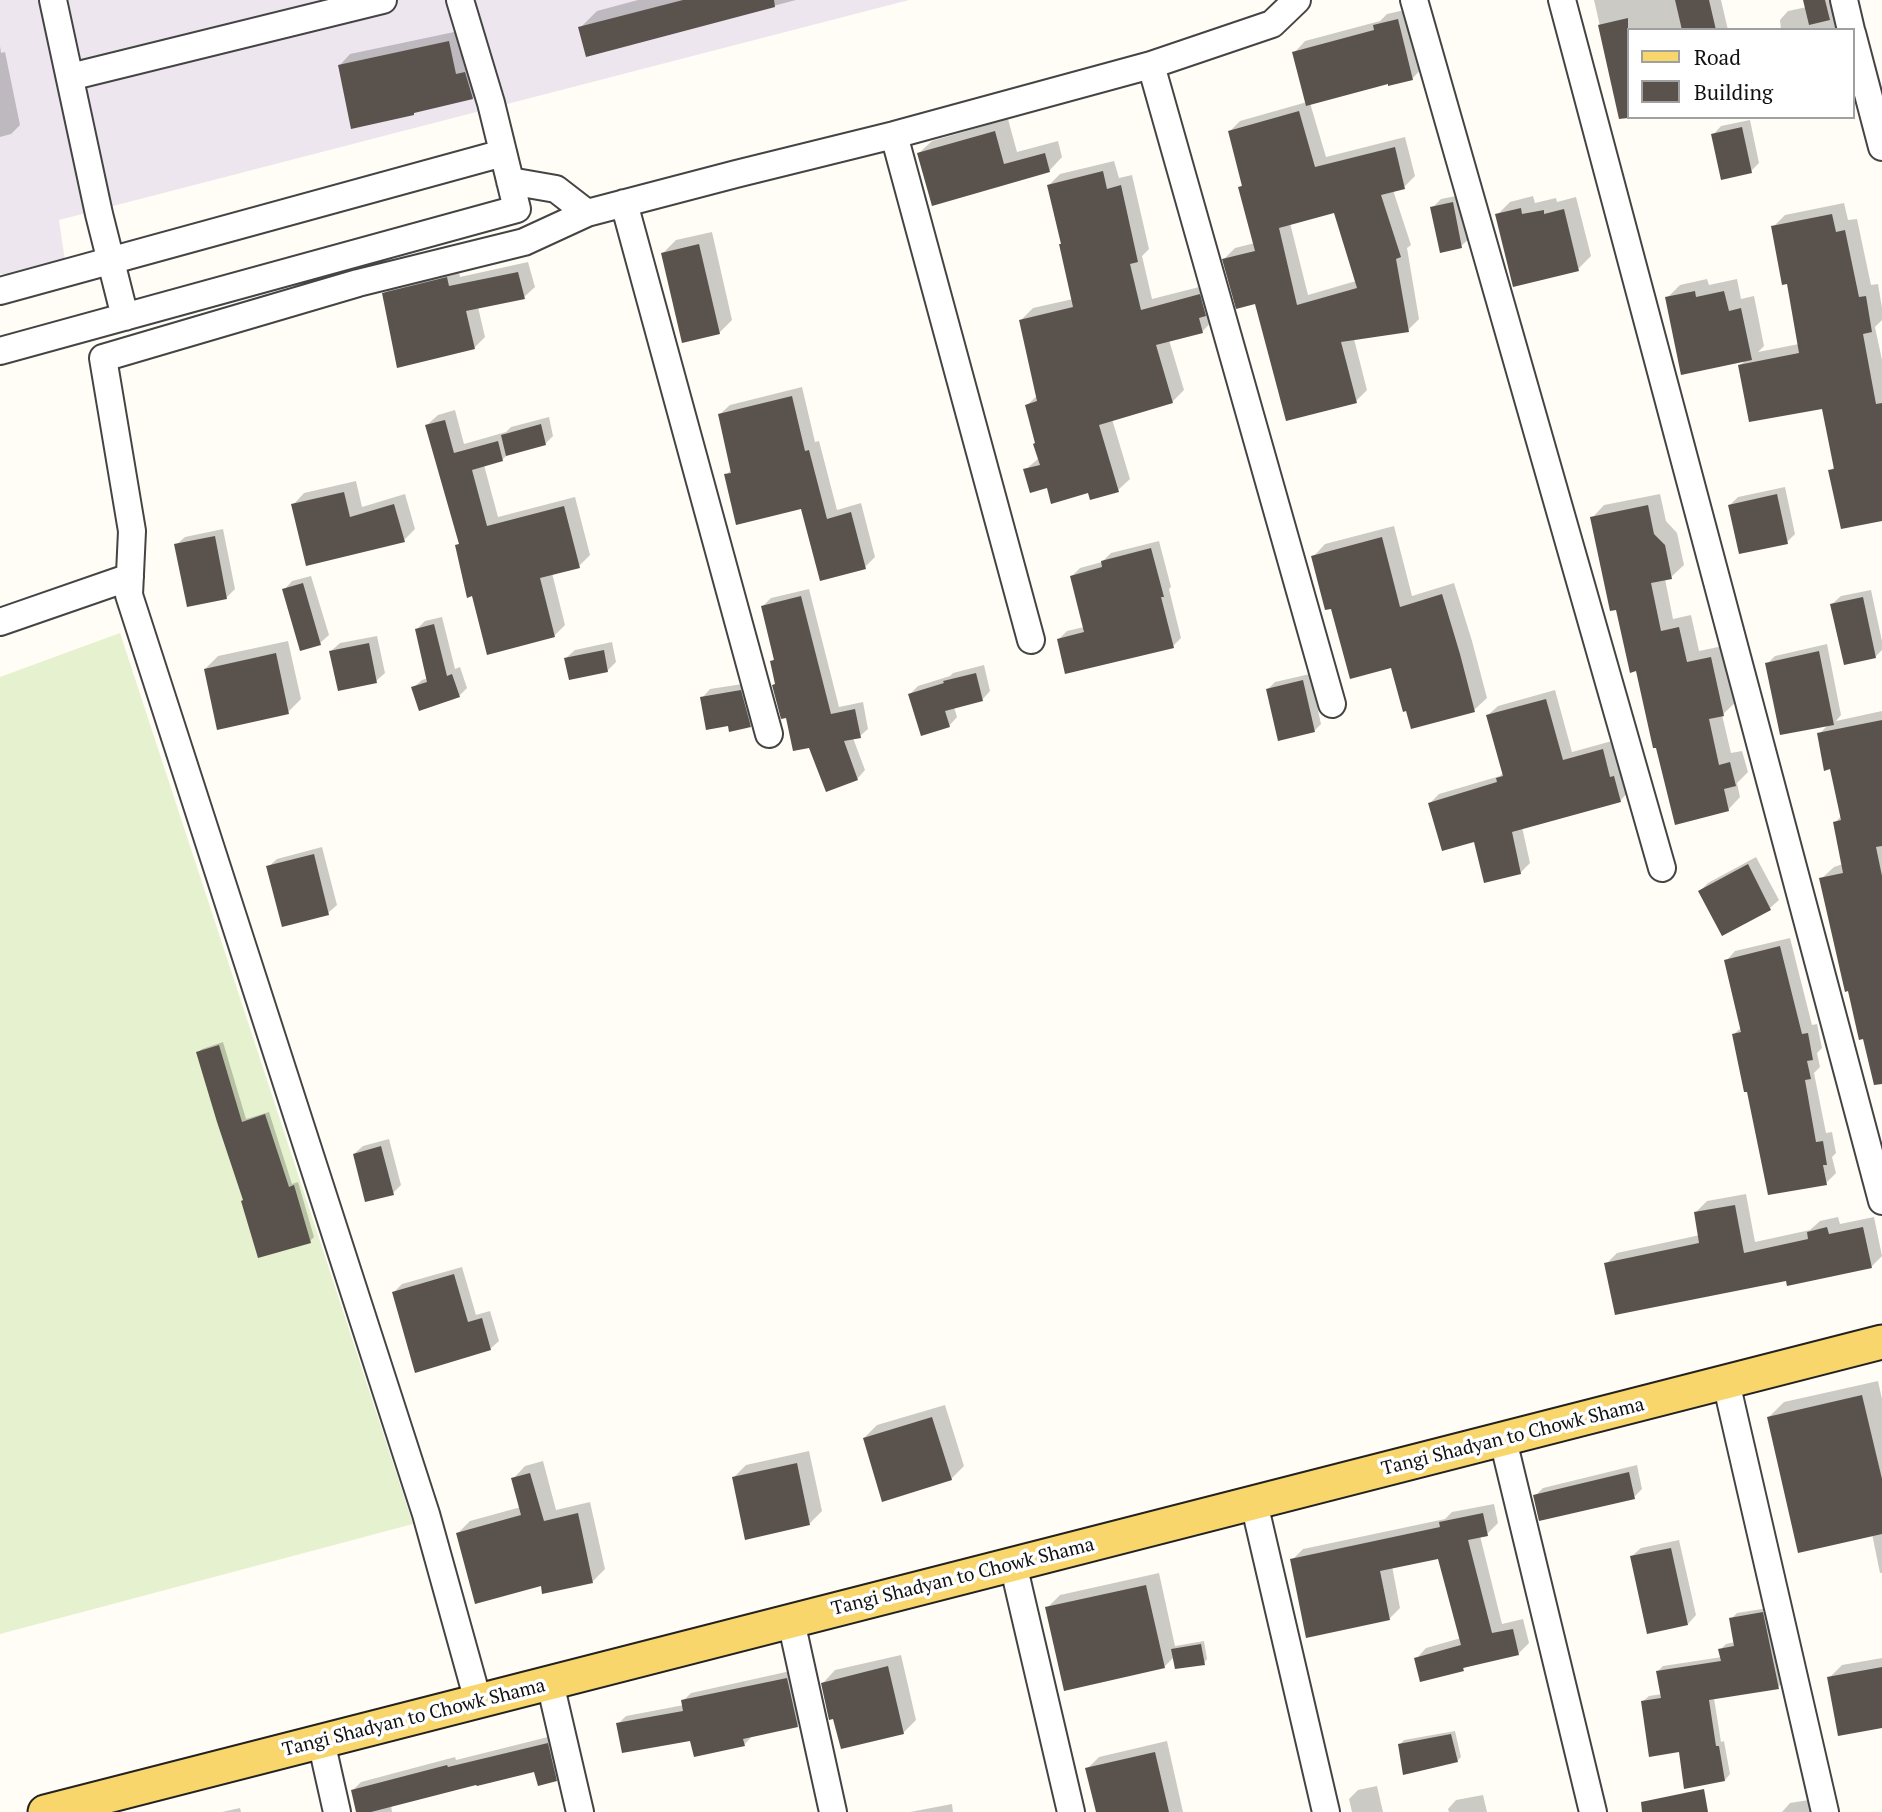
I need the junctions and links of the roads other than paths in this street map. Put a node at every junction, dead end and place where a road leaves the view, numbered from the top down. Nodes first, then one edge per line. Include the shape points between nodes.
1 (53, 0) edge
2 (383, 0) edge
3 (460, 0) edge
4 (1297, 0) edge
5 (1413, 0) edge
6 (1562, 0) edge
7 (1844, 0) edge
8 (1851, 28) edge
9 (1854, 39) edge
10 (1151, 65) junction
11 (70, 77) junction
12 (894, 135) junction
13 (1882, 147) edge
14 (503, 153) junction
15 (510, 181) junction
16 (624, 203) junction
17 (587, 213) junction
18 (110, 260) junction
19 (0, 290) edge
20 (125, 317) junction
21 (0, 351) edge
22 (130, 577) junction
23 (0, 622) edge
24 (1031, 640) dead end
25 (1332, 704) dead end
26 (769, 734) dead end
27 (1662, 868) dead end
28 (1882, 1201) edge
29 (1882, 1342) edge
30 (1726, 1382) junction
31 (1503, 1440) junction
32 (1254, 1503) junction
33 (1013, 1564) junction
34 (791, 1621) junction
35 (550, 1683) junction
36 (478, 1701) junction
37 (321, 1741) junction
38 (113, 1803) edge
39 (45, 1812) edge
40 (337, 1812) edge
41 (580, 1812) edge
42 (834, 1812) edge
43 (1071, 1812) edge
44 (1326, 1812) edge
45 (1593, 1812) edge
46 (1825, 1812) edge

1 - 11 street
2 - 11 street
3 - 14 street
4 - 10 street via 1272,24
5 - 27 street
6 - 28 street
7 - 8 street
9 - 13 street
10 - 12 street
10 - 25 street
11 - 18 street
12 - 16 street
12 - 24 street
14 - 15 street
14 - 18 street
15 - 17 street via 556,189
15 - 20 street via 517,209
16 - 17 street
16 - 26 street
17 - 22 street via 524,242 358,283 103,358 132,531
18 - 19 street
18 - 20 street
20 - 21 street
22 - 23 street
22 - 36 street via 129,596 426,1514
29 - 30 main road, Tangi Shadyan to Chowk Shama
30 - 31 main road, Tangi Shadyan to Chowk Shama
30 - 46 street
31 - 32 main road, Tangi Shadyan to Chowk Shama
31 - 45 street
32 - 33 main road, Tangi Shadyan to Chowk Shama
32 - 44 street
33 - 34 main road, Tangi Shadyan to Chowk Shama
33 - 43 street
34 - 35 main road, Tangi Shadyan to Chowk Shama
34 - 42 street
35 - 36 main road, Tangi Shadyan to Chowk Shama
35 - 41 street
36 - 37 main road, Tangi Shadyan to Chowk Shama
37 - 38 main road, Tangi Shadyan to Chowk Shama
37 - 40 street
38 - 39 main road, Tangi Shadyan to Chowk Shama

